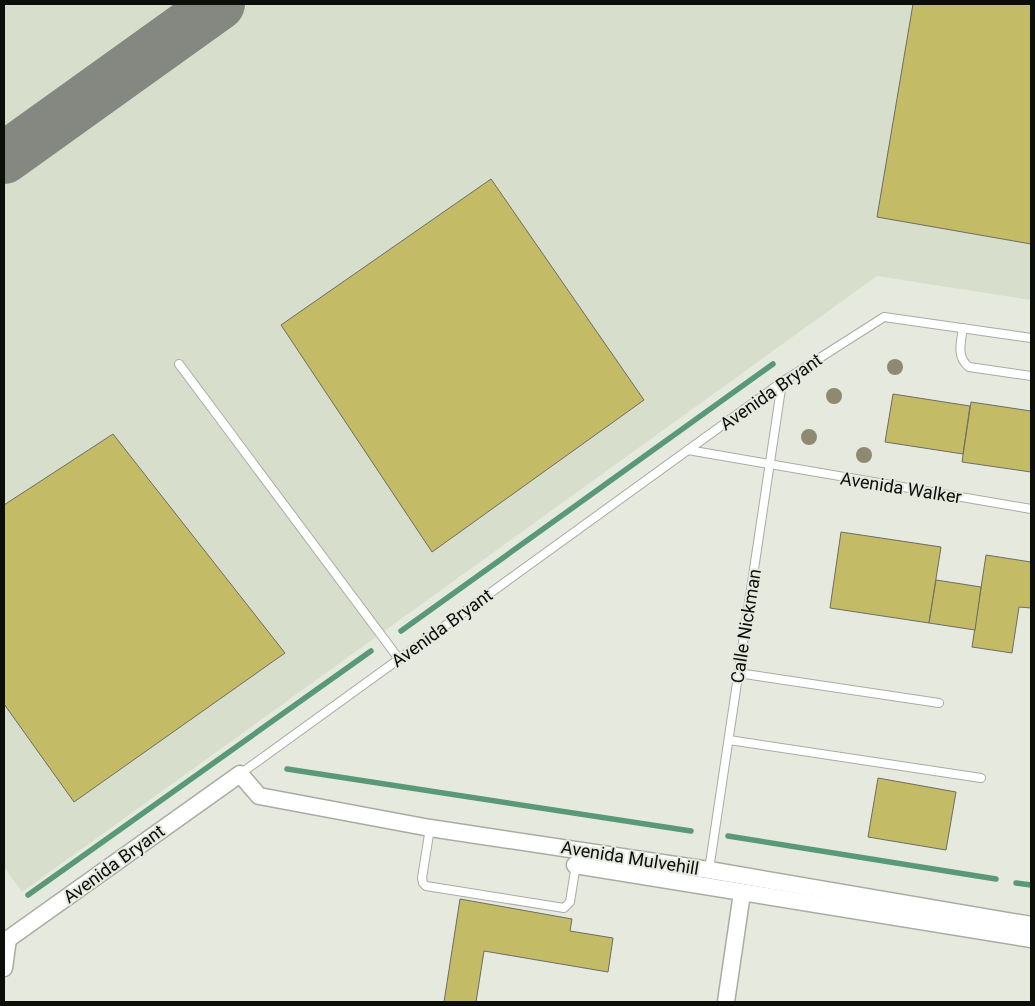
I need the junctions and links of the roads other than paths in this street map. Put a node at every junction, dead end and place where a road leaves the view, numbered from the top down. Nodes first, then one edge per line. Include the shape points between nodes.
1 (963, 328) junction
2 (1031, 338) edge
3 (179, 364) dead end
4 (1031, 376) edge
5 (782, 382) junction
6 (688, 450) junction
7 (770, 466) junction
8 (1031, 509) edge
9 (399, 659) junction
10 (738, 673) junction
11 (939, 703) dead end
12 (728, 740) junction
13 (240, 774) junction
14 (981, 778) dead end
15 (430, 828) junction
16 (577, 857) junction
17 (709, 870) junction
18 (742, 893) junction
19 (1031, 925) edge
20 (1031, 939) edge
21 (6, 941) edge
22 (4, 968) edge
23 (726, 1002) edge

1 - 2 lane
1 - 4 lane via 960,352 965,364
1 - 5 lane, Avenida Bryant via 884,317
3 - 9 lane
5 - 6 lane, Avenida Bryant
5 - 7 lane, Calle Nickman
6 - 7 lane, Avenida Walker
6 - 9 lane, Avenida Bryant
7 - 8 lane, Avenida Walker
7 - 10 lane, Calle Nickman
9 - 13 lane, Avenida Bryant
10 - 11 lane
10 - 12 lane, Calle Nickman
12 - 14 lane
12 - 17 lane, Calle Nickman
13 - 15 street, Avenida Mulvehill via 259,796
13 - 21 street, Avenida Bryant
15 - 16 street, Avenida Mulvehill
15 - 16 lane via 422,878 426,886 564,908 570,902
16 - 17 street, Avenida Mulvehill
16 - 18 street
17 - 19 street, Avenida Mulvehill
18 - 20 street
18 - 23 street
21 - 22 street

